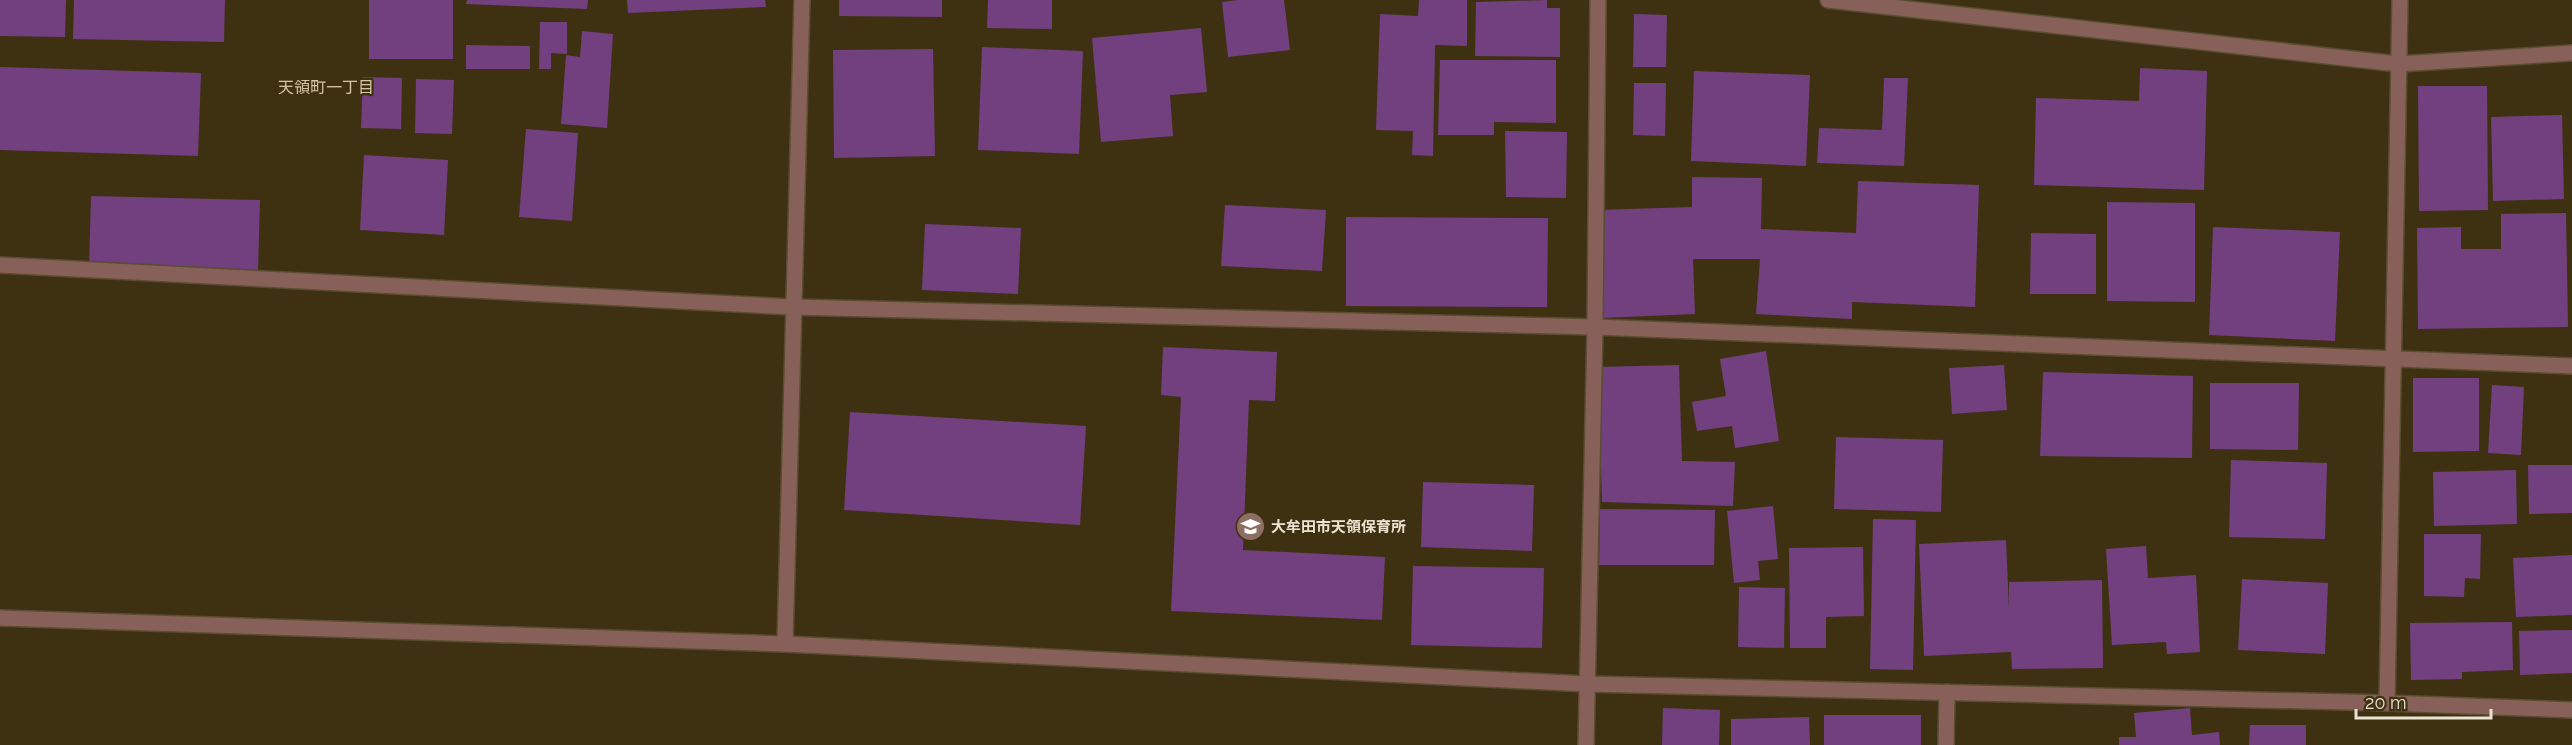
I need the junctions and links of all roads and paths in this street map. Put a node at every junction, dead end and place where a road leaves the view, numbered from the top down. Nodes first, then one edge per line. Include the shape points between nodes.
1 (802, 0) edge
2 (1598, 0) edge
3 (1828, 0) edge
4 (2400, 0) edge
5 (2572, 53) edge
6 (2398, 64) junction
7 (0, 265) edge
8 (792, 307) junction
9 (1595, 327) junction
10 (2392, 358) junction
11 (2572, 366) edge
12 (0, 618) edge
13 (785, 644) junction
14 (1587, 684) junction
15 (1947, 692) junction
16 (2387, 703) junction
17 (2572, 710) edge
18 (1586, 745) edge
19 (1946, 745) edge

1 - 8 street
2 - 9 street
3 - 6 street
4 - 6 street
5 - 6 street
6 - 10 street
7 - 8 street
8 - 9 street
8 - 13 street
9 - 10 street
9 - 14 street
10 - 11 street
10 - 16 street
12 - 13 street
13 - 14 street
14 - 15 street
14 - 18 street
15 - 16 street
15 - 19 street
16 - 17 street

